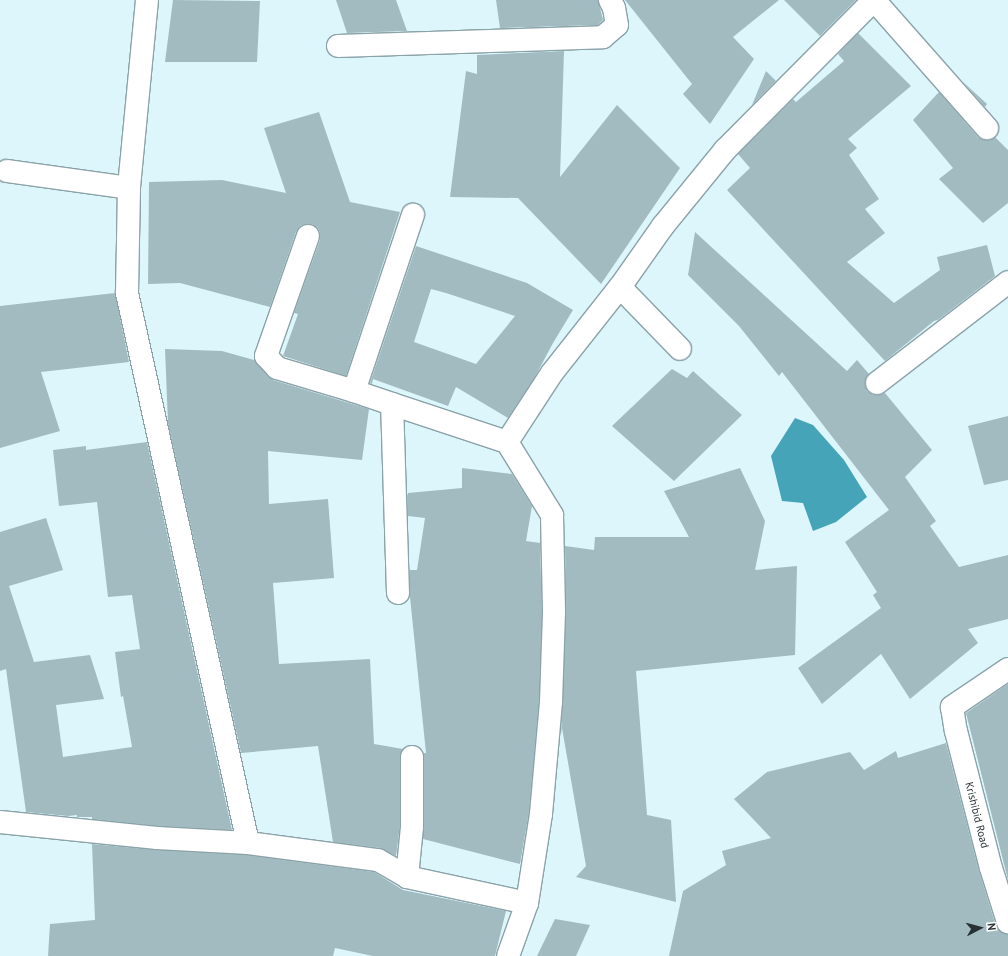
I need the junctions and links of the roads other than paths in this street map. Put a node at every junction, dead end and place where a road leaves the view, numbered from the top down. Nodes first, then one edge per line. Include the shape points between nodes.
1 (147, 0) edge
2 (610, 0) edge
3 (874, 0) edge
4 (338, 46) dead end
5 (987, 128) dead end
6 (6, 171) dead end
7 (130, 188) junction
8 (413, 215) dead end
9 (308, 236) dead end
10 (1008, 282) edge
11 (620, 287) junction
12 (680, 349) dead end
13 (877, 383) dead end
14 (354, 390) junction
15 (392, 404) junction
16 (508, 442) junction
17 (398, 593) dead end
18 (1008, 669) edge
19 (412, 757) dead end
20 (0, 822) edge
21 (248, 843) junction
22 (407, 877) junction
23 (527, 903) junction
24 (1008, 922) edge
25 (508, 956) edge

1 - 7 street
2 - 4 street via 617,25 603,37
3 - 5 street
3 - 11 street via 725,150 662,226
6 - 7 street
7 - 21 street via 127,294
8 - 14 street
9 - 14 street via 266,356 277,368
10 - 13 street
11 - 12 street
11 - 16 street via 552,373
14 - 15 street
15 - 16 street
15 - 17 street
16 - 23 street via 552,516 552,702 541,814
18 - 24 street, Krishibid Road via 952,707 991,868
19 - 22 street via 412,827
20 - 21 street via 158,838
21 - 22 street via 378,860
22 - 23 street
23 - 25 street

